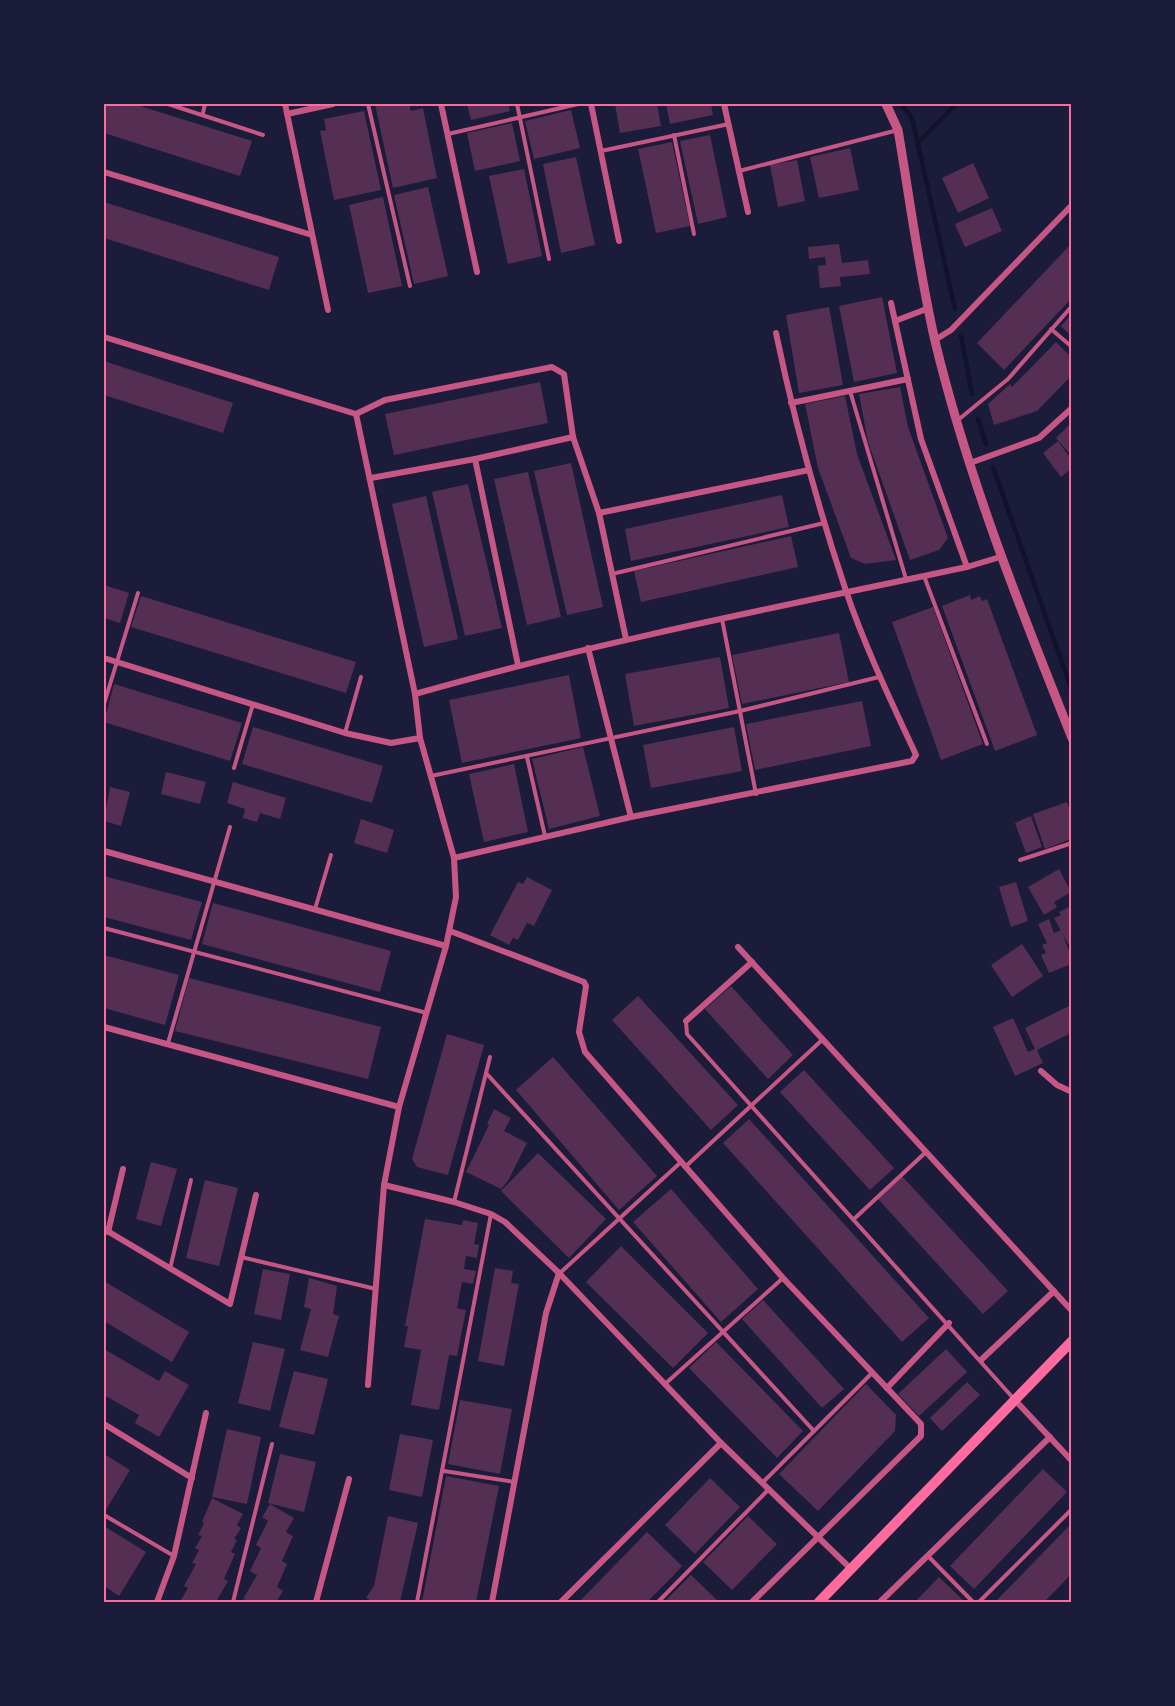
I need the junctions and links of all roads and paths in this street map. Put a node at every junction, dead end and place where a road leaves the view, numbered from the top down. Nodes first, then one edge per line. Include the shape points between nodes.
1 (168, 104) edge
2 (205, 104) edge
3 (285, 104) edge
4 (333, 104) edge
5 (368, 104) edge
6 (441, 104) edge
7 (517, 104) edge
8 (578, 104) edge
9 (591, 104) edge
10 (724, 104) edge
11 (886, 104) edge
12 (203, 113) junction
13 (287, 114) junction
14 (520, 117) junction
15 (729, 124) junction
16 (898, 130) junction
17 (448, 134) junction
18 (263, 135) dead end
19 (674, 135) junction
20 (601, 151) junction
21 (739, 171) junction
22 (104, 172) edge
23 (1071, 205) edge
24 (747, 212) dead end
25 (694, 234) dead end
26 (312, 235) junction
27 (619, 241) dead end
28 (549, 259) dead end
29 (477, 272) dead end
30 (410, 286) dead end
31 (891, 303) dead end
32 (1071, 306) edge
33 (929, 308) junction
34 (328, 310) dead end
35 (895, 321) junction
36 (1051, 329) junction
37 (776, 333) dead end
38 (104, 337) edge
39 (935, 340) junction
40 (1071, 347) edge
41 (908, 379) junction
42 (850, 390) junction
43 (790, 403) junction
44 (1071, 408) edge
45 (356, 414) junction
46 (957, 421) junction
47 (573, 437) junction
48 (475, 459) junction
49 (970, 463) junction
50 (809, 470) junction
51 (370, 478) junction
52 (599, 513) junction
53 (825, 523) junction
54 (1000, 557) junction
55 (967, 567) junction
56 (612, 573) junction
57 (924, 576) junction
58 (906, 580) junction
59 (847, 592) junction
60 (138, 593) dead end
61 (722, 619) junction
62 (626, 639) junction
63 (588, 648) junction
64 (104, 658) edge
65 (118, 662) junction
66 (518, 665) junction
67 (361, 677) dead end
68 (880, 677) junction
69 (415, 694) junction
70 (104, 704) edge
71 (253, 704) junction
72 (740, 711) junction
73 (345, 733) junction
74 (420, 738) junction
75 (611, 738) junction
76 (1071, 738) edge
77 (987, 744) dead end
78 (527, 757) junction
79 (234, 768) dead end
80 (431, 776) junction
81 (756, 794) junction
82 (631, 817) junction
83 (230, 827) dead end
84 (545, 837) junction
85 (1071, 843) edge
86 (104, 851) edge
87 (331, 855) dead end
88 (454, 858) junction
89 (1020, 860) dead end
90 (214, 882) junction
91 (315, 910) junction
92 (104, 928) edge
93 (450, 931) junction
94 (446, 946) junction
95 (738, 947) dead end
96 (194, 954) junction
97 (752, 962) junction
98 (427, 1013) junction
99 (686, 1021) joint
100 (104, 1027) edge
101 (823, 1039) junction
102 (168, 1043) junction
103 (490, 1057) dead end
104 (1041, 1071) dead end
105 (486, 1073) junction
106 (1071, 1092) edge
107 (752, 1106) junction
108 (399, 1107) junction
109 (926, 1152) junction
110 (683, 1164) junction
111 (123, 1169) dead end
112 (191, 1180) dead end
113 (384, 1185) junction
114 (256, 1195) dead end
115 (454, 1202) junction
116 (491, 1214) junction
117 (619, 1218) junction
118 (854, 1219) junction
119 (106, 1230) edge
120 (241, 1257) junction
121 (170, 1269) junction
122 (559, 1273) junction
123 (783, 1278) junction
124 (376, 1290) junction
125 (1054, 1291) junction
126 (1071, 1311) edge
127 (949, 1323) junction
128 (722, 1333) junction
129 (1071, 1341) edge
130 (981, 1360) junction
131 (873, 1372) junction
132 (368, 1385) dead end
133 (664, 1385) junction
134 (887, 1388) junction
135 (1015, 1400) junction
136 (206, 1413) dead end
137 (104, 1424) edge
138 (814, 1431) junction
139 (1050, 1437) junction
140 (721, 1443) junction
141 (272, 1444) dead end
142 (1071, 1461) edge
143 (444, 1472) junction
144 (192, 1478) junction
145 (349, 1479) dead end
146 (515, 1482) junction
147 (761, 1484) junction
148 (768, 1490) junction
149 (1071, 1509) edge
150 (104, 1515) edge
151 (817, 1536) junction
152 (174, 1556) junction
153 (928, 1556) junction
154 (850, 1568) junction
155 (157, 1602) edge
156 (233, 1602) edge
157 (316, 1602) edge
158 (417, 1602) edge
159 (492, 1602) edge
160 (561, 1602) edge
161 (658, 1602) edge
162 (752, 1602) edge
163 (819, 1602) edge
164 (880, 1602) edge
165 (973, 1602) edge
166 (979, 1602) edge

1 - 12 lane
2 - 12 lane
3 - 13 street
4 - 13 street
5 - 30 lane
6 - 17 street
7 - 14 lane
8 - 14 lane
9 - 20 street
10 - 15 street
11 - 16 street
12 - 18 lane
13 - 26 street
14 - 17 lane
14 - 28 lane
15 - 19 lane
15 - 21 street
16 - 21 lane
16 - 33 street
17 - 29 street
19 - 20 lane
19 - 25 lane
20 - 27 street
21 - 24 street
22 - 26 street
23 - 39 street via 951,330
26 - 34 street
31 - 35 street
32 - 36 lane
33 - 35 street
33 - 39 street
35 - 41 street
36 - 40 lane
36 - 46 lane via 1008,379
37 - 43 street
38 - 45 street
39 - 46 street
41 - 42 street
41 - 55 street via 921,439
42 - 43 street
42 - 58 lane
43 - 50 street
44 - 49 street via 1039,438
45 - 47 street via 384,400 552,367 564,375
45 - 51 street
46 - 49 street
47 - 48 street
47 - 52 street
48 - 51 street
48 - 66 street
49 - 54 street
50 - 52 street
50 - 53 street
51 - 69 street
52 - 56 street
53 - 56 lane
53 - 59 street
54 - 55 street
54 - 76 street
55 - 57 street
56 - 62 street
57 - 58 street
57 - 77 lane
58 - 59 street
59 - 61 street
59 - 68 street
60 - 65 lane
61 - 62 street
61 - 72 lane
62 - 63 street
63 - 66 street
63 - 75 street
64 - 65 street
65 - 70 lane
65 - 71 street
66 - 69 street
67 - 73 lane
68 - 72 lane
68 - 81 street via 916,754 912,761
69 - 74 street
71 - 73 street
71 - 79 lane
72 - 75 lane
72 - 81 lane
73 - 74 street via 391,743
74 - 80 street
75 - 78 lane
75 - 82 street
78 - 80 lane
78 - 84 lane
80 - 88 street
81 - 82 street
82 - 84 street
83 - 90 lane
84 - 88 street
85 - 89 lane
86 - 90 street
87 - 91 lane
88 - 93 street via 456,897
90 - 91 street
90 - 96 lane
91 - 94 street
92 - 96 lane
93 - 94 street
93 - 110 street via 584,982 579,1032 585,1052
94 - 98 street
95 - 97 street
96 - 98 lane
96 - 102 lane
97 - 99 street
97 - 101 street
98 - 108 street
99 - 107 lane via 687,1035
100 - 102 street
101 - 107 lane
101 - 109 street
102 - 108 street
103 - 105 lane
104 - 106 street
105 - 115 lane
105 - 117 lane
107 - 110 lane
107 - 118 lane
108 - 113 street
109 - 118 lane
109 - 125 street
110 - 117 lane
110 - 123 street
111 - 119 street
112 - 121 lane
113 - 115 street
113 - 124 street
114 - 120 street
115 - 116 street
116 - 122 street via 505,1222
116 - 143 lane
117 - 122 lane
117 - 128 lane
118 - 127 lane
119 - 121 street
120 - 121 street via 230,1304
120 - 124 lane
122 - 133 street
122 - 146 street via 546,1313
123 - 128 lane
123 - 131 street
124 - 132 street
125 - 126 street
125 - 130 street
127 - 130 lane
127 - 134 street
128 - 133 lane
128 - 138 lane
129 - 135 main road
130 - 135 lane
131 - 134 street
131 - 138 lane
133 - 140 street
134 - 151 street via 921,1424 921,1436
135 - 139 street
135 - 154 main road
136 - 144 street
137 - 144 street
138 - 147 lane
139 - 142 street
139 - 153 street
140 - 147 street
140 - 160 street
141 - 156 lane
143 - 146 lane
143 - 158 lane
144 - 152 street
145 - 157 street
146 - 159 street
147 - 148 street
148 - 151 street
148 - 161 lane
149 - 166 lane
150 - 152 lane
151 - 154 street
151 - 162 street
152 - 155 street
153 - 164 street
153 - 165 lane
154 - 163 main road

